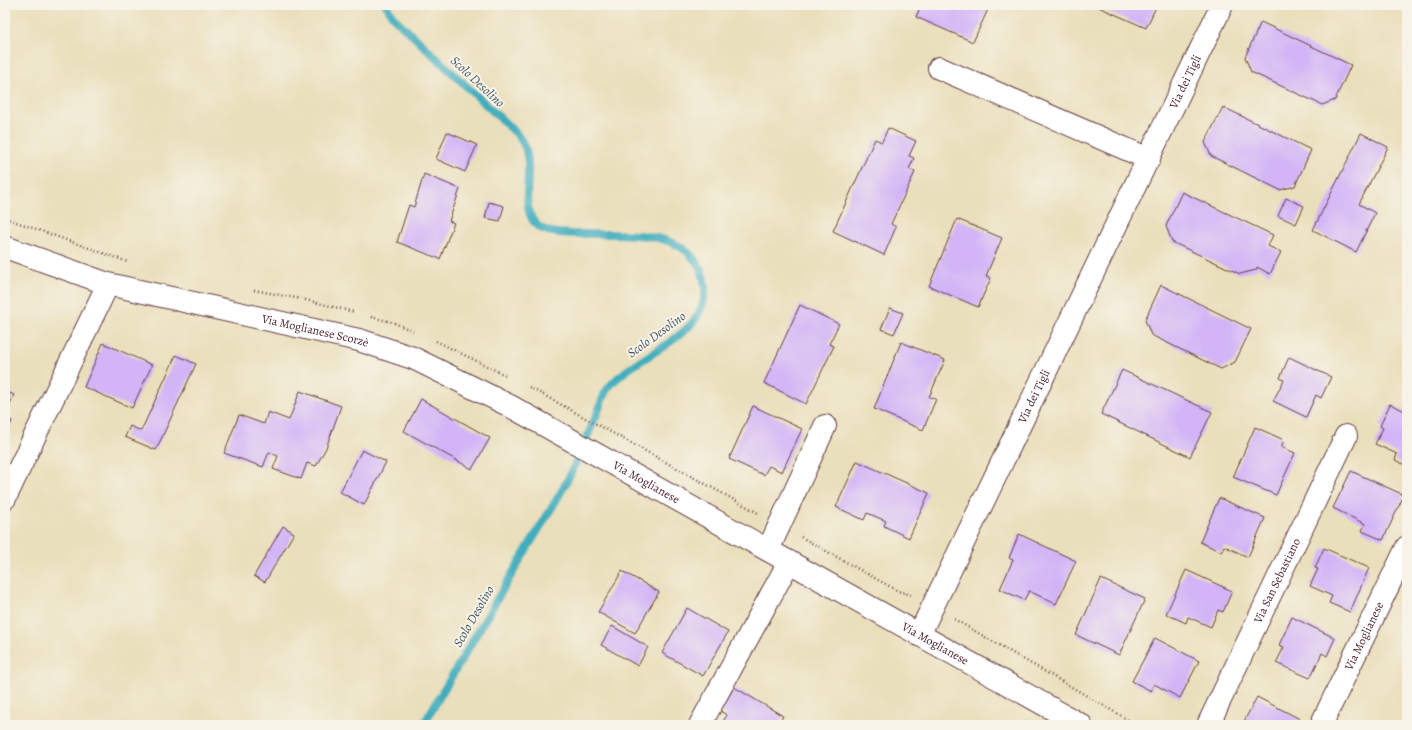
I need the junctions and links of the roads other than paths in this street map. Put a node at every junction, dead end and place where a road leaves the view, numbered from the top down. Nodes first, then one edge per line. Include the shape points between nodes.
1 (1222, 5) edge
2 (939, 68) dead end
3 (1149, 158) junction
4 (5, 247) edge
5 (108, 284) junction
6 (825, 426) dead end
7 (1346, 436) dead end
8 (608, 460) joint
9 (5, 498) edge
10 (1407, 547) edge
11 (768, 550) junction
12 (789, 562) junction
13 (919, 635) junction
14 (700, 725) edge
15 (1081, 725) edge
16 (1208, 725) edge
17 (1321, 725) edge

1 - 3 street, Via dei Tigli
2 - 3 street
3 - 13 street, Via dei Tigli
4 - 5 street, Via Moglianese Scorzè
5 - 8 street, Via Moglianese Scorzè via 359,340 406,356 510,406
5 - 9 street
6 - 11 street
7 - 16 street, Via San Sebastiano
8 - 11 street, Via Moglianese
10 - 17 street, Via Moglianese
11 - 12 street, Via Moglianese
12 - 13 street, Via Moglianese
12 - 14 street
13 - 15 street, Via Moglianese

